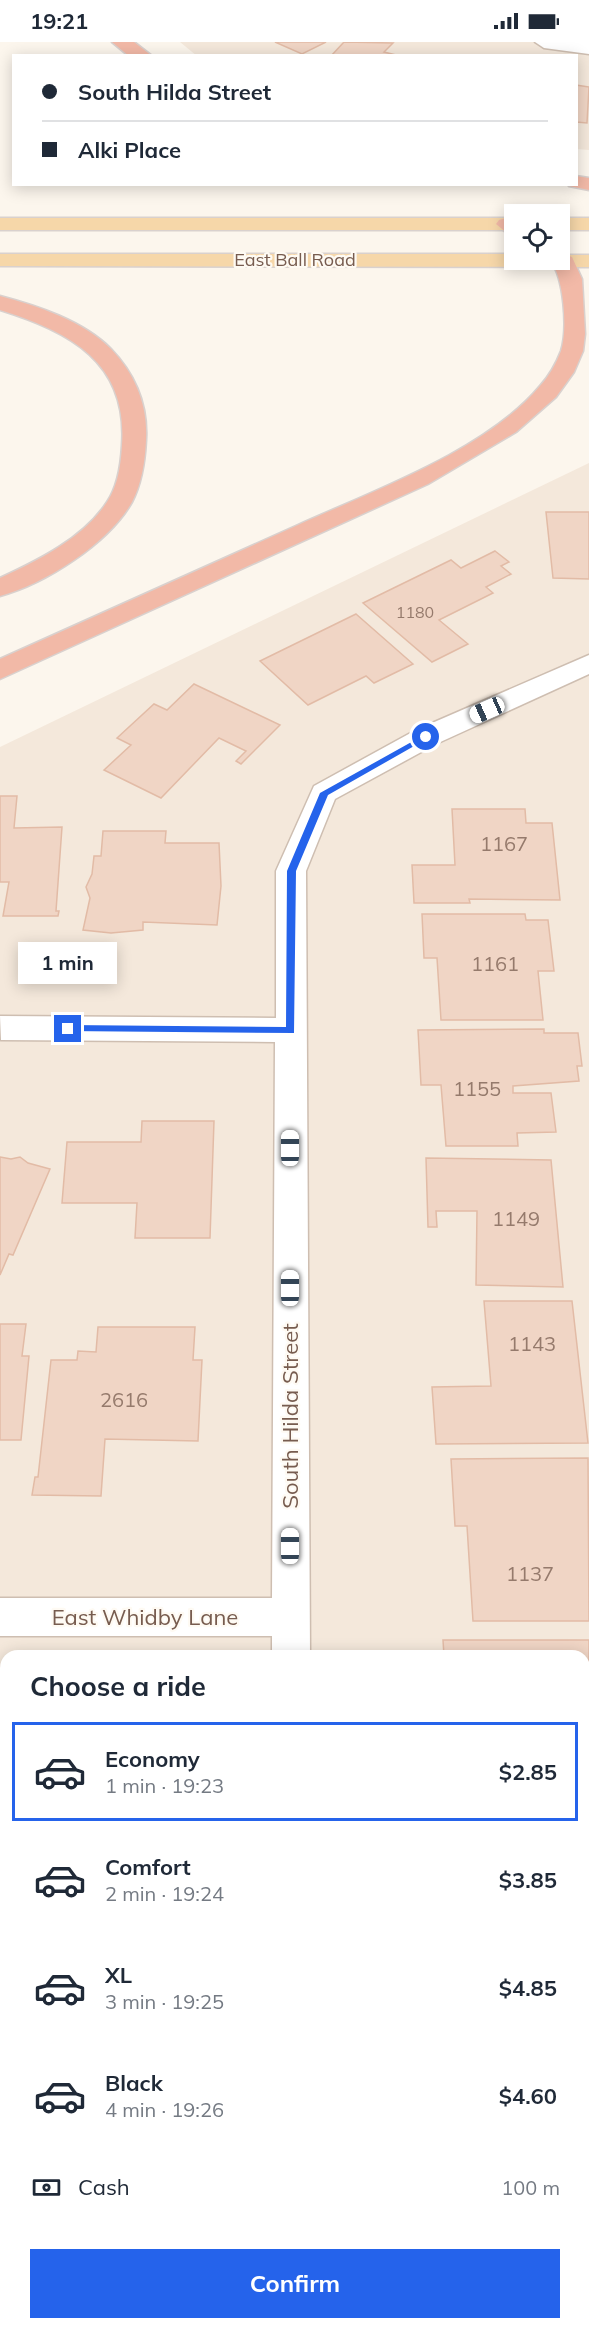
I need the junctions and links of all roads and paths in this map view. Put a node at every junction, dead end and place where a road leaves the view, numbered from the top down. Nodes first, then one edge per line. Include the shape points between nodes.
1 (121, 42) edge
2 (544, 42) edge
3 (589, 48) edge
4 (140, 54) edge
5 (570, 224) edge
6 (589, 224) edge
7 (0, 225) edge
8 (504, 226) edge
9 (504, 259) edge
10 (0, 260) edge
11 (570, 260) edge
12 (589, 261) edge
13 (567, 270) edge
14 (0, 303) edge
15 (0, 588) edge
16 (589, 664) edge
17 (0, 670) edge
18 (2, 1028) dead end
19 (291, 1030) junction
20 (0, 1617) edge
21 (290, 1617) junction
22 (291, 1650) edge

1 - 4 highway
2 - 3 street
5 - 6 main road
7 - 8 main road, East Ball Road
9 - 10 main road, East Ball Road
11 - 12 main road, East Ball Road
13 - 17 highway via 573,285 573,350 560,376 509,426 470,453 419,479
14 - 15 highway via 38,314 83,336 112,362 131,400 136,438 129,479 116,508 49,566
16 - 19 street, South Hilda Street via 426,737 324,793 291,871
18 - 19 street
19 - 21 street, South Hilda Street
20 - 21 street, East Whidby Lane
21 - 22 street, South Hilda Street

